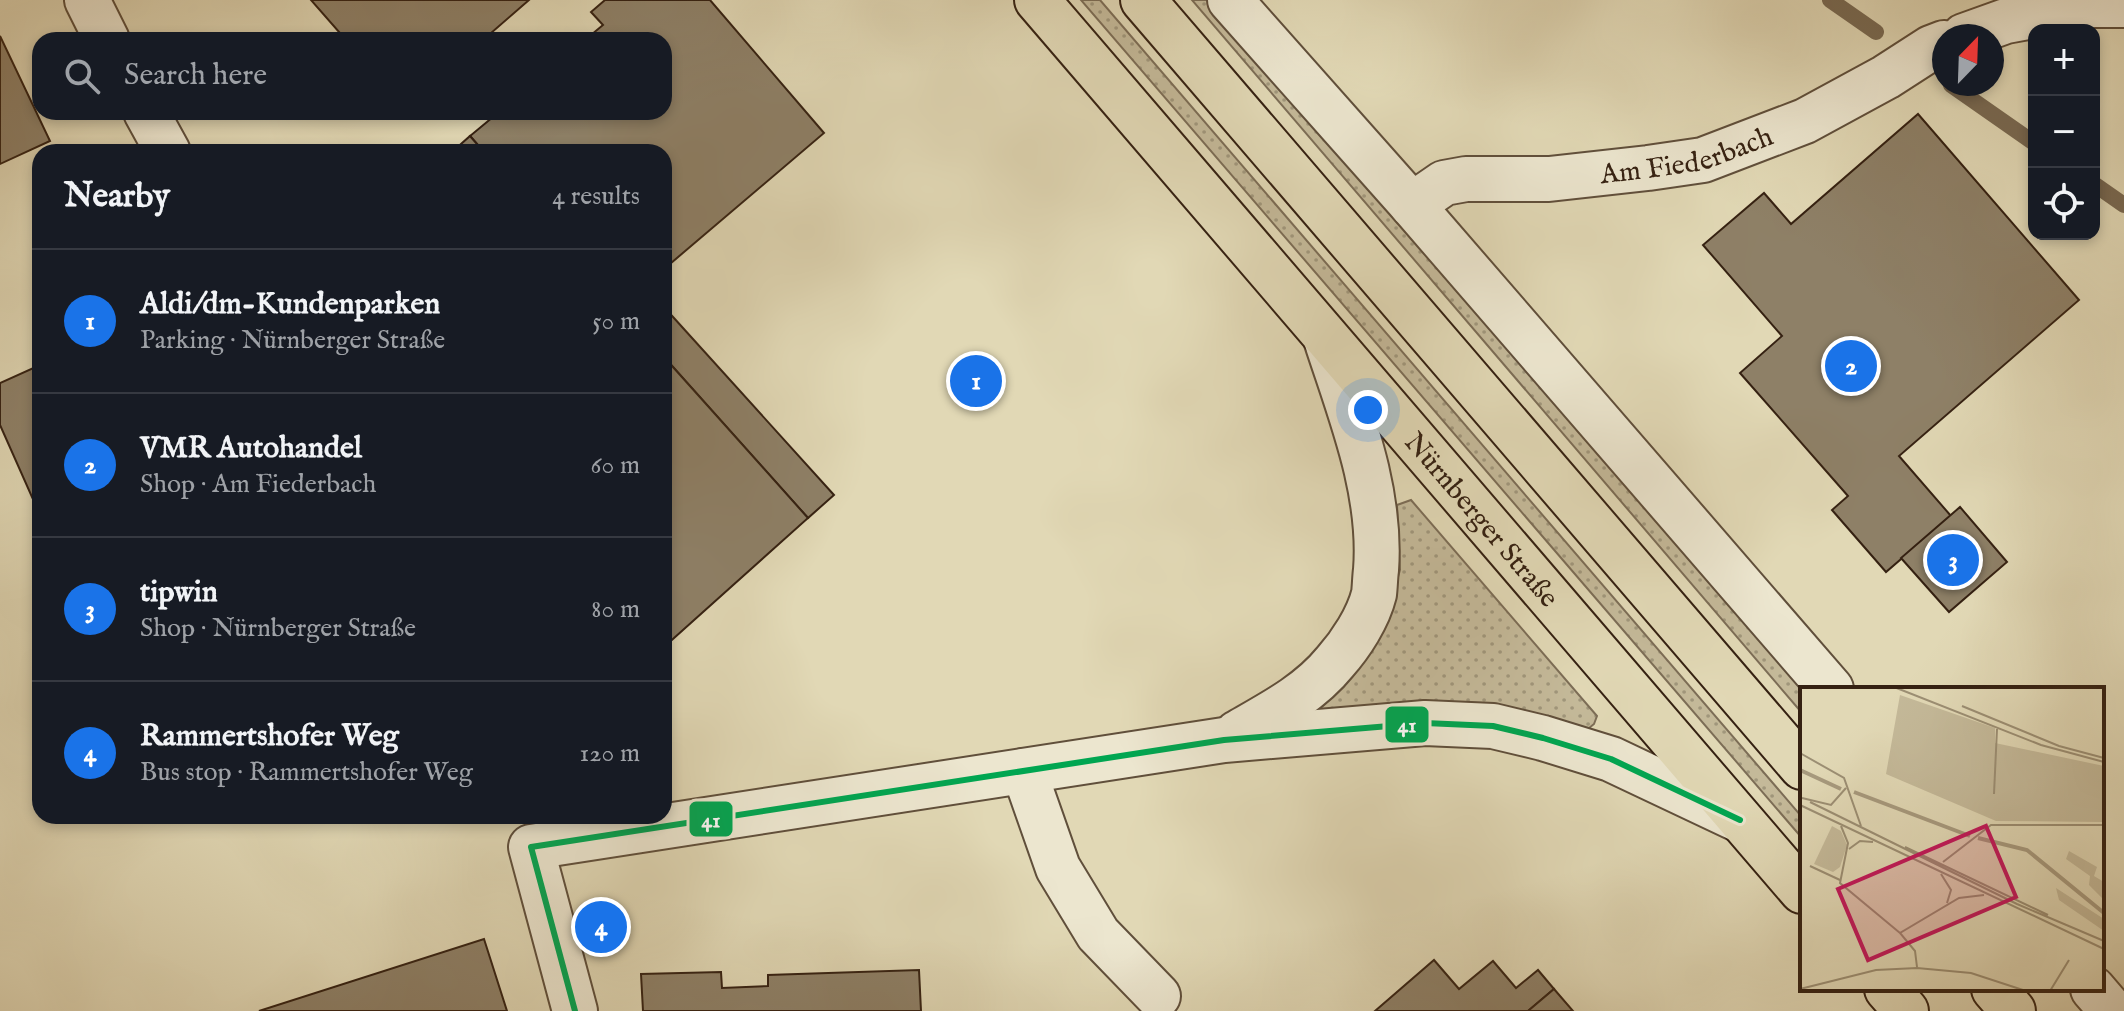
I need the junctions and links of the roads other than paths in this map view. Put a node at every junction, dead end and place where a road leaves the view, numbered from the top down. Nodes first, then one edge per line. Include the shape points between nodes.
1 (87, 0) edge
2 (1037, 0) edge
3 (1143, 0) edge
4 (1230, 0) edge
5 (2124, 5) edge
6 (1998, 24) edge
7 (103, 32) edge
8 (1932, 48) edge
9 (150, 120) edge
10 (164, 144) edge
11 (1412, 205) junction
12 (1326, 339) junction
13 (1829, 687) edge
14 (1224, 740) junction
15 (1800, 765) edge
16 (1024, 771) junction
17 (672, 813) edge
18 (1740, 820) junction
19 (582, 824) edge
20 (524, 831) edge
21 (1800, 889) edge
22 (1889, 991) edge
23 (1996, 991) edge
24 (2095, 991) edge
25 (1158, 996) dead end
26 (575, 1011) edge
27 (1906, 1011) edge
28 (2013, 1011) edge
29 (2112, 1011) edge

1 - 7 street
2 - 12 main road, Nürnberger Straße
3 - 15 main road
4 - 11 street
5 - 6 street via 2092,5
8 - 11 street, Am Fiederbach via 1805,121 1703,160 1549,179 1466,179 1444,183
9 - 10 street
11 - 13 street
12 - 14 street via 1375,510 1374,594 1335,663 1292,701
12 - 18 main road, Nürnberger Straße
14 - 16 street
14 - 18 street via 1425,723 1493,726 1611,759
16 - 17 street
16 - 25 street via 1058,868 1098,934
18 - 21 main road, Nürnberger Straße
19 - 20 street
20 - 26 street
22 - 27 main road
23 - 28 main road
24 - 29 street

